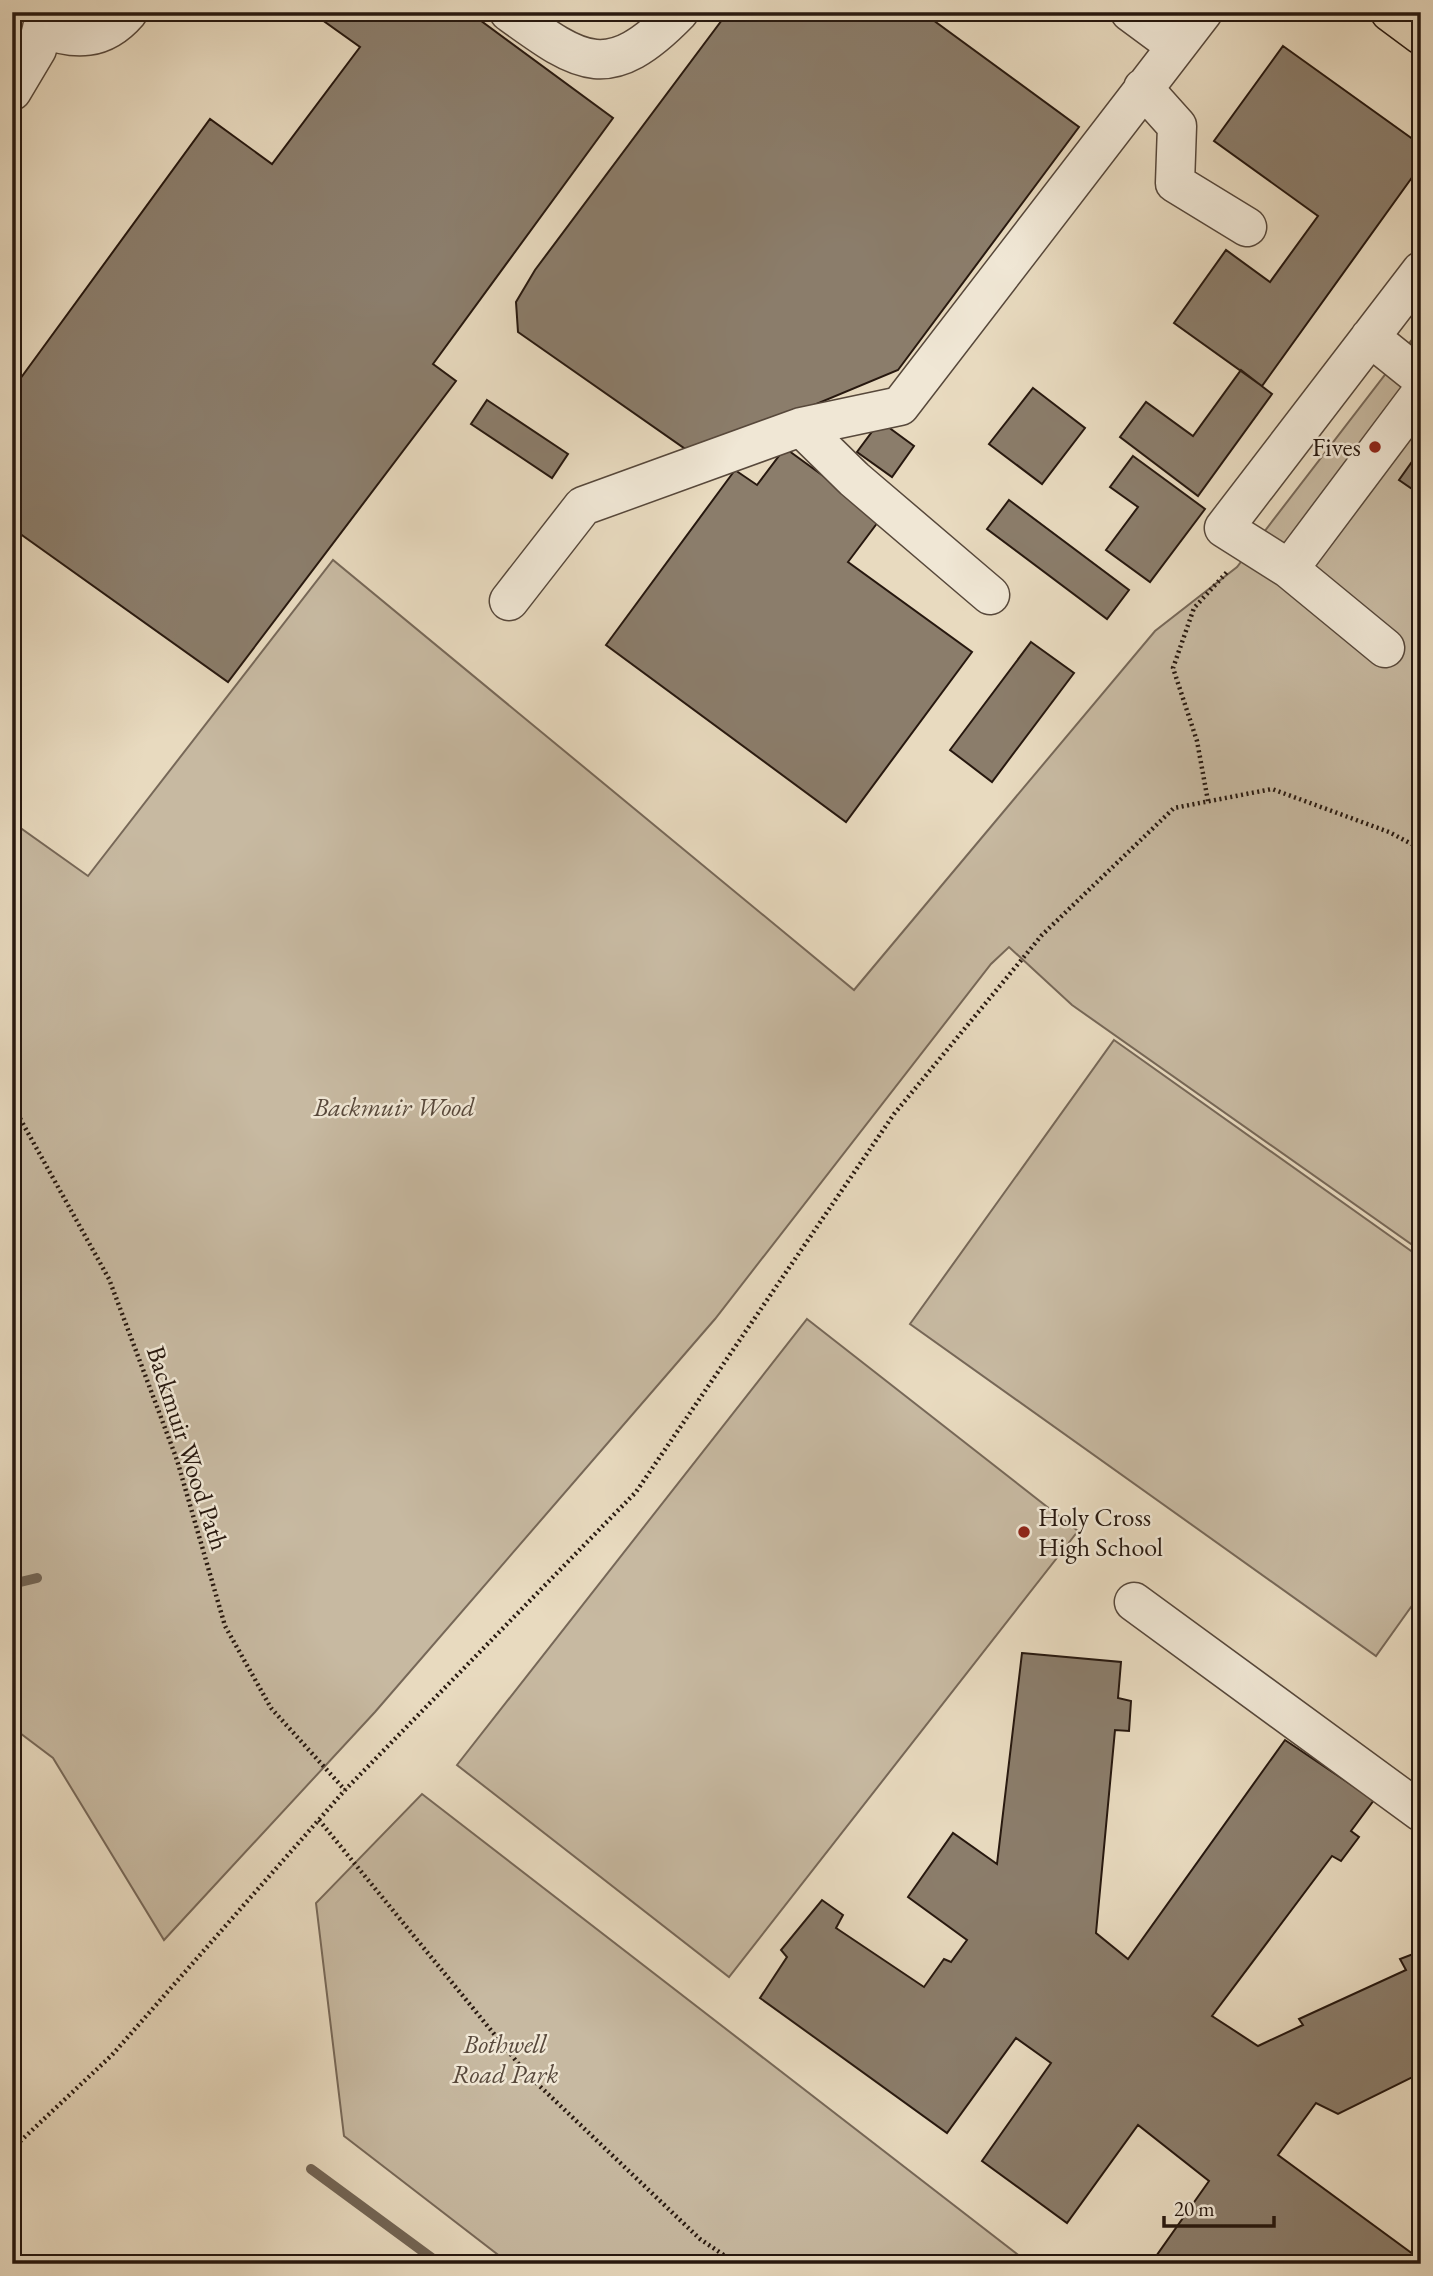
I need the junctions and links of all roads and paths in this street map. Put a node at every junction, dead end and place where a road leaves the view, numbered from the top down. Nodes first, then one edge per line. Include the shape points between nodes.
1 (128, 12) edge
2 (509, 12) edge
3 (679, 12) edge
4 (1130, 12) edge
5 (1203, 12) edge
6 (1390, 12) edge
7 (44, 20) edge
8 (1421, 35) edge
9 (1176, 46) junction
10 (1143, 88) junction
11 (12, 91) edge
12 (1247, 228) dead end
13 (1421, 271) edge
14 (1370, 337) junction
15 (1421, 378) edge
16 (1421, 393) edge
17 (801, 427) junction
18 (1252, 546) junction
19 (1289, 569) junction
20 (990, 595) dead end
21 (509, 601) dead end
22 (1385, 648) dead end
23 (1208, 802) junction
24 (1421, 849) edge
25 (12, 1104) edge
26 (1134, 1602) dead end
27 (345, 1790) junction
28 (1421, 1812) edge
29 (319, 1820) junction
30 (12, 2149) edge
31 (737, 2264) edge

1 - 7 street via 96,35 67,38
2 - 3 street via 563,51 589,61 621,55 653,39
4 - 9 street
5 - 9 street
6 - 8 main road
7 - 11 street via 37,49
9 - 10 street
10 - 12 street via 1177,126 1175,183
10 - 17 street via 900,407
13 - 14 street
14 - 15 street
14 - 18 street via 1224,528
16 - 19 street
17 - 20 street via 853,480
17 - 21 street via 583,506
18 - 19 street
18 - 23 path via 1194,608 1173,668 1196,740
19 - 22 street
23 - 24 path via 1272,789 1390,832
23 - 27 path via 1174,808 1042,935 894,1114 636,1492
25 - 27 path, Backmuir Wood Path via 109,1279 177,1460 225,1626 271,1709
26 - 28 street
27 - 29 path
29 - 30 path via 112,2055
29 - 31 path via 526,2073 700,2238

